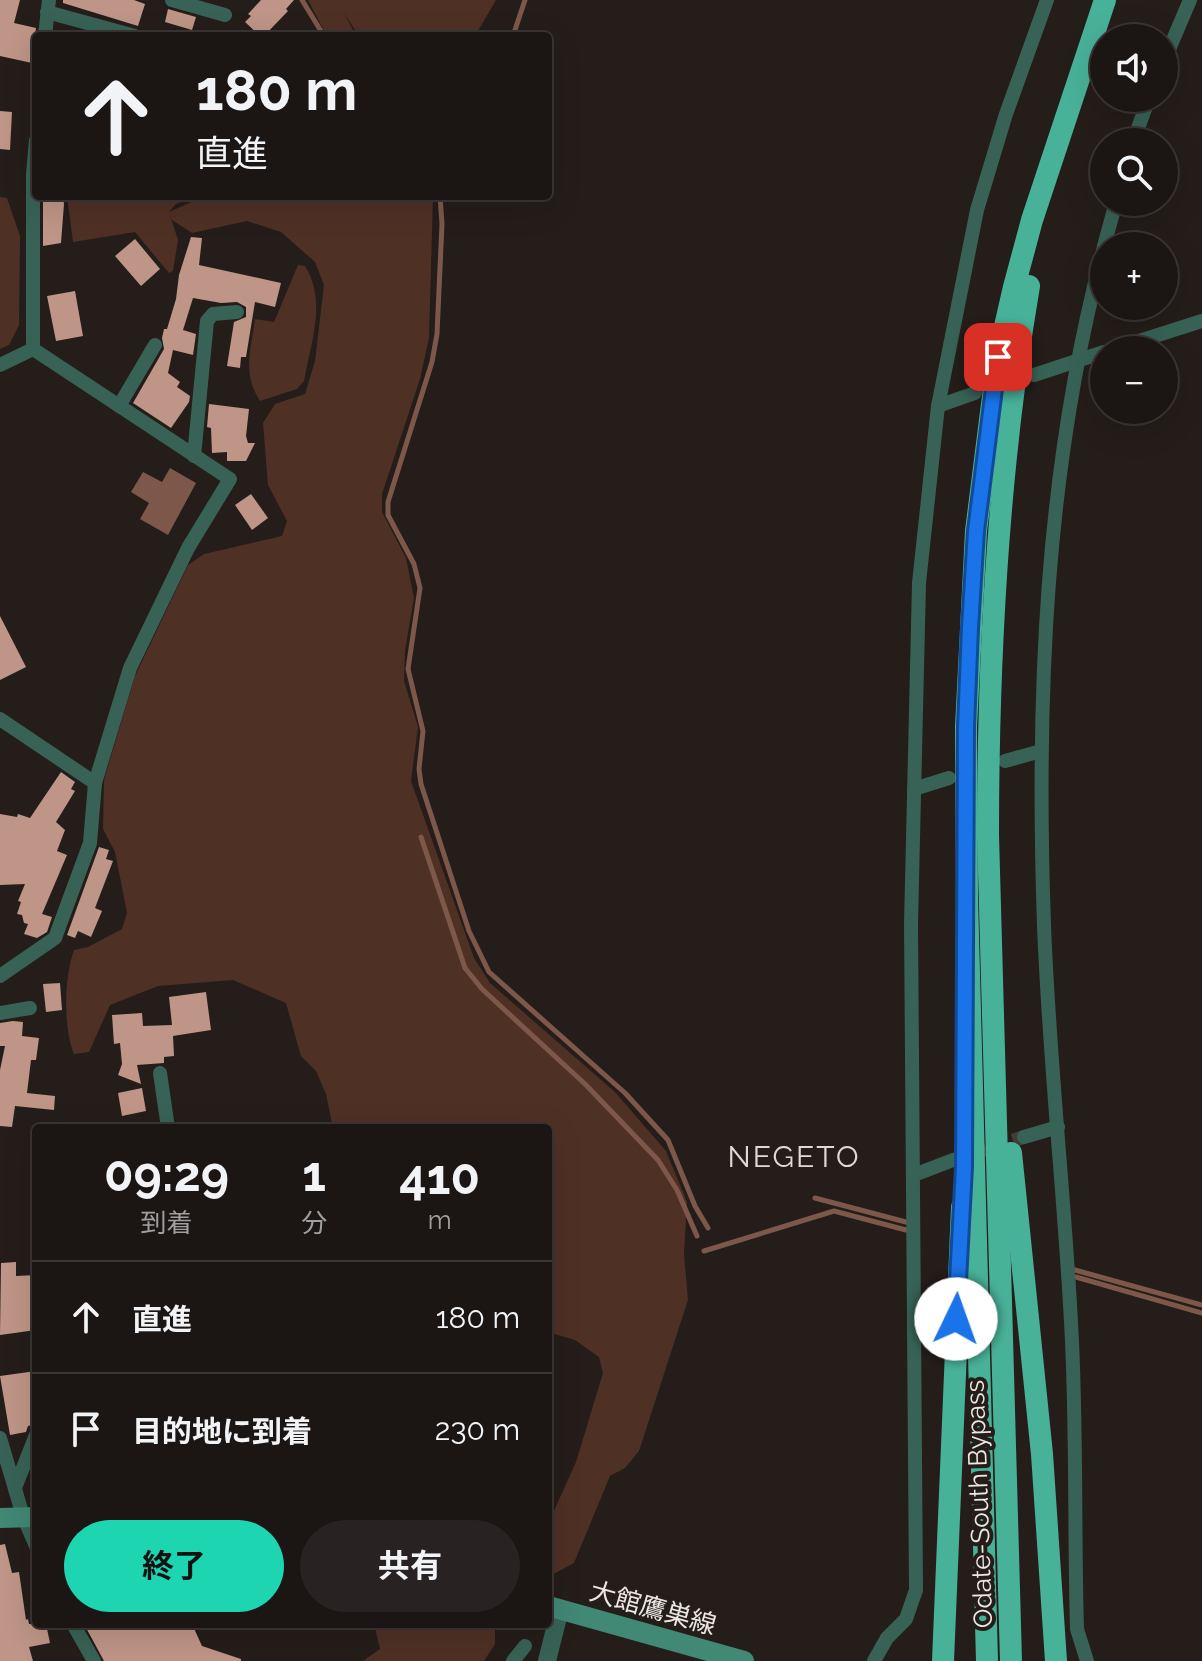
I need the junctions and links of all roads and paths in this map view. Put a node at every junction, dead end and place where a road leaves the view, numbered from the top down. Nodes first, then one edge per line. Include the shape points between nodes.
1 (172, 0) edge
2 (1047, 0) edge
3 (1105, 0) edge
4 (1190, 0) edge
5 (48, 6) edge
6 (225, 15) dead end
7 (1178, 28) edge
8 (45, 32) edge
9 (123, 32) edge
10 (1070, 105) junction
11 (33, 200) edge
12 (1090, 307) edge
13 (237, 312) dead end
14 (1202, 321) edge
15 (1155, 336) edge
16 (155, 345) dead end
17 (33, 349) junction
18 (1090, 356) edge
19 (1078, 360) junction
20 (0, 365) edge
21 (1034, 375) dead end
22 (975, 393) dead end
23 (119, 406) junction
24 (938, 406) junction
25 (194, 456) junction
26 (0, 719) edge
27 (1041, 751) junction
28 (1005, 761) dead end
29 (949, 778) dead end
30 (95, 783) junction
31 (914, 789) junction
32 (967, 897) junction
33 (992, 949) junction
34 (0, 976) edge
35 (30, 1008) dead end
36 (0, 1013) edge
37 (160, 1073) dead end
38 (167, 1124) edge
39 (1058, 1127) junction
40 (1024, 1137) tunnel mouth
41 (953, 1160) tunnel mouth
42 (914, 1175) junction
43 (0, 1438) edge
44 (32, 1445) edge
45 (15, 1488) junction
46 (30, 1516) edge
47 (0, 1518) edge
48 (554, 1608) edge
49 (75, 1628) edge
50 (551, 1628) edge
51 (525, 1646) dead end
52 (94, 1661) edge
53 (513, 1661) edge
54 (547, 1661) edge
55 (744, 1661) edge
56 (874, 1661) edge
57 (943, 1661) edge
58 (987, 1661) edge
59 (1011, 1661) edge
60 (1056, 1661) edge
61 (1087, 1661) edge

1 - 6 street
2 - 24 street via 977,210
3 - 10 highway, Odate-South Bypass
4 - 7 street
5 - 8 street
5 - 9 street
10 - 32 highway, Odate-South Bypass via 1014,287 986,439 969,642
10 - 33 highway, Odate-South Bypass via 1018,347 997,537 988,728
11 - 17 street
12 - 19 street
13 - 25 street via 213,314 207,321
14 - 15 street
16 - 23 street
17 - 20 street
17 - 23 street
18 - 19 street
19 - 21 street
19 - 27 street via 1048,562
22 - 24 street
23 - 25 street
24 - 31 street via 919,583
25 - 30 street via 230,479 188,548 130,668
26 - 30 street
27 - 28 street
27 - 39 street via 1044,929
29 - 31 street
30 - 34 street via 90,843 55,938
31 - 42 street
32 - 57 highway via 964,1167
32 - 58 highway, Odate-South Bypass
33 - 59 highway, Odate-South Bypass
33 - 60 highway via 1040,1424
35 - 36 street
37 - 38 street
39 - 40 street
39 - 61 street via 1072,1337 1077,1629
41 - 42 street
42 - 56 street via 916,1590 906,1619
43 - 45 street
44 - 45 street
45 - 46 street
46 - 47 main road
48 - 55 main road, 大館鷹巣線
49 - 52 street
50 - 54 street
51 - 53 street

